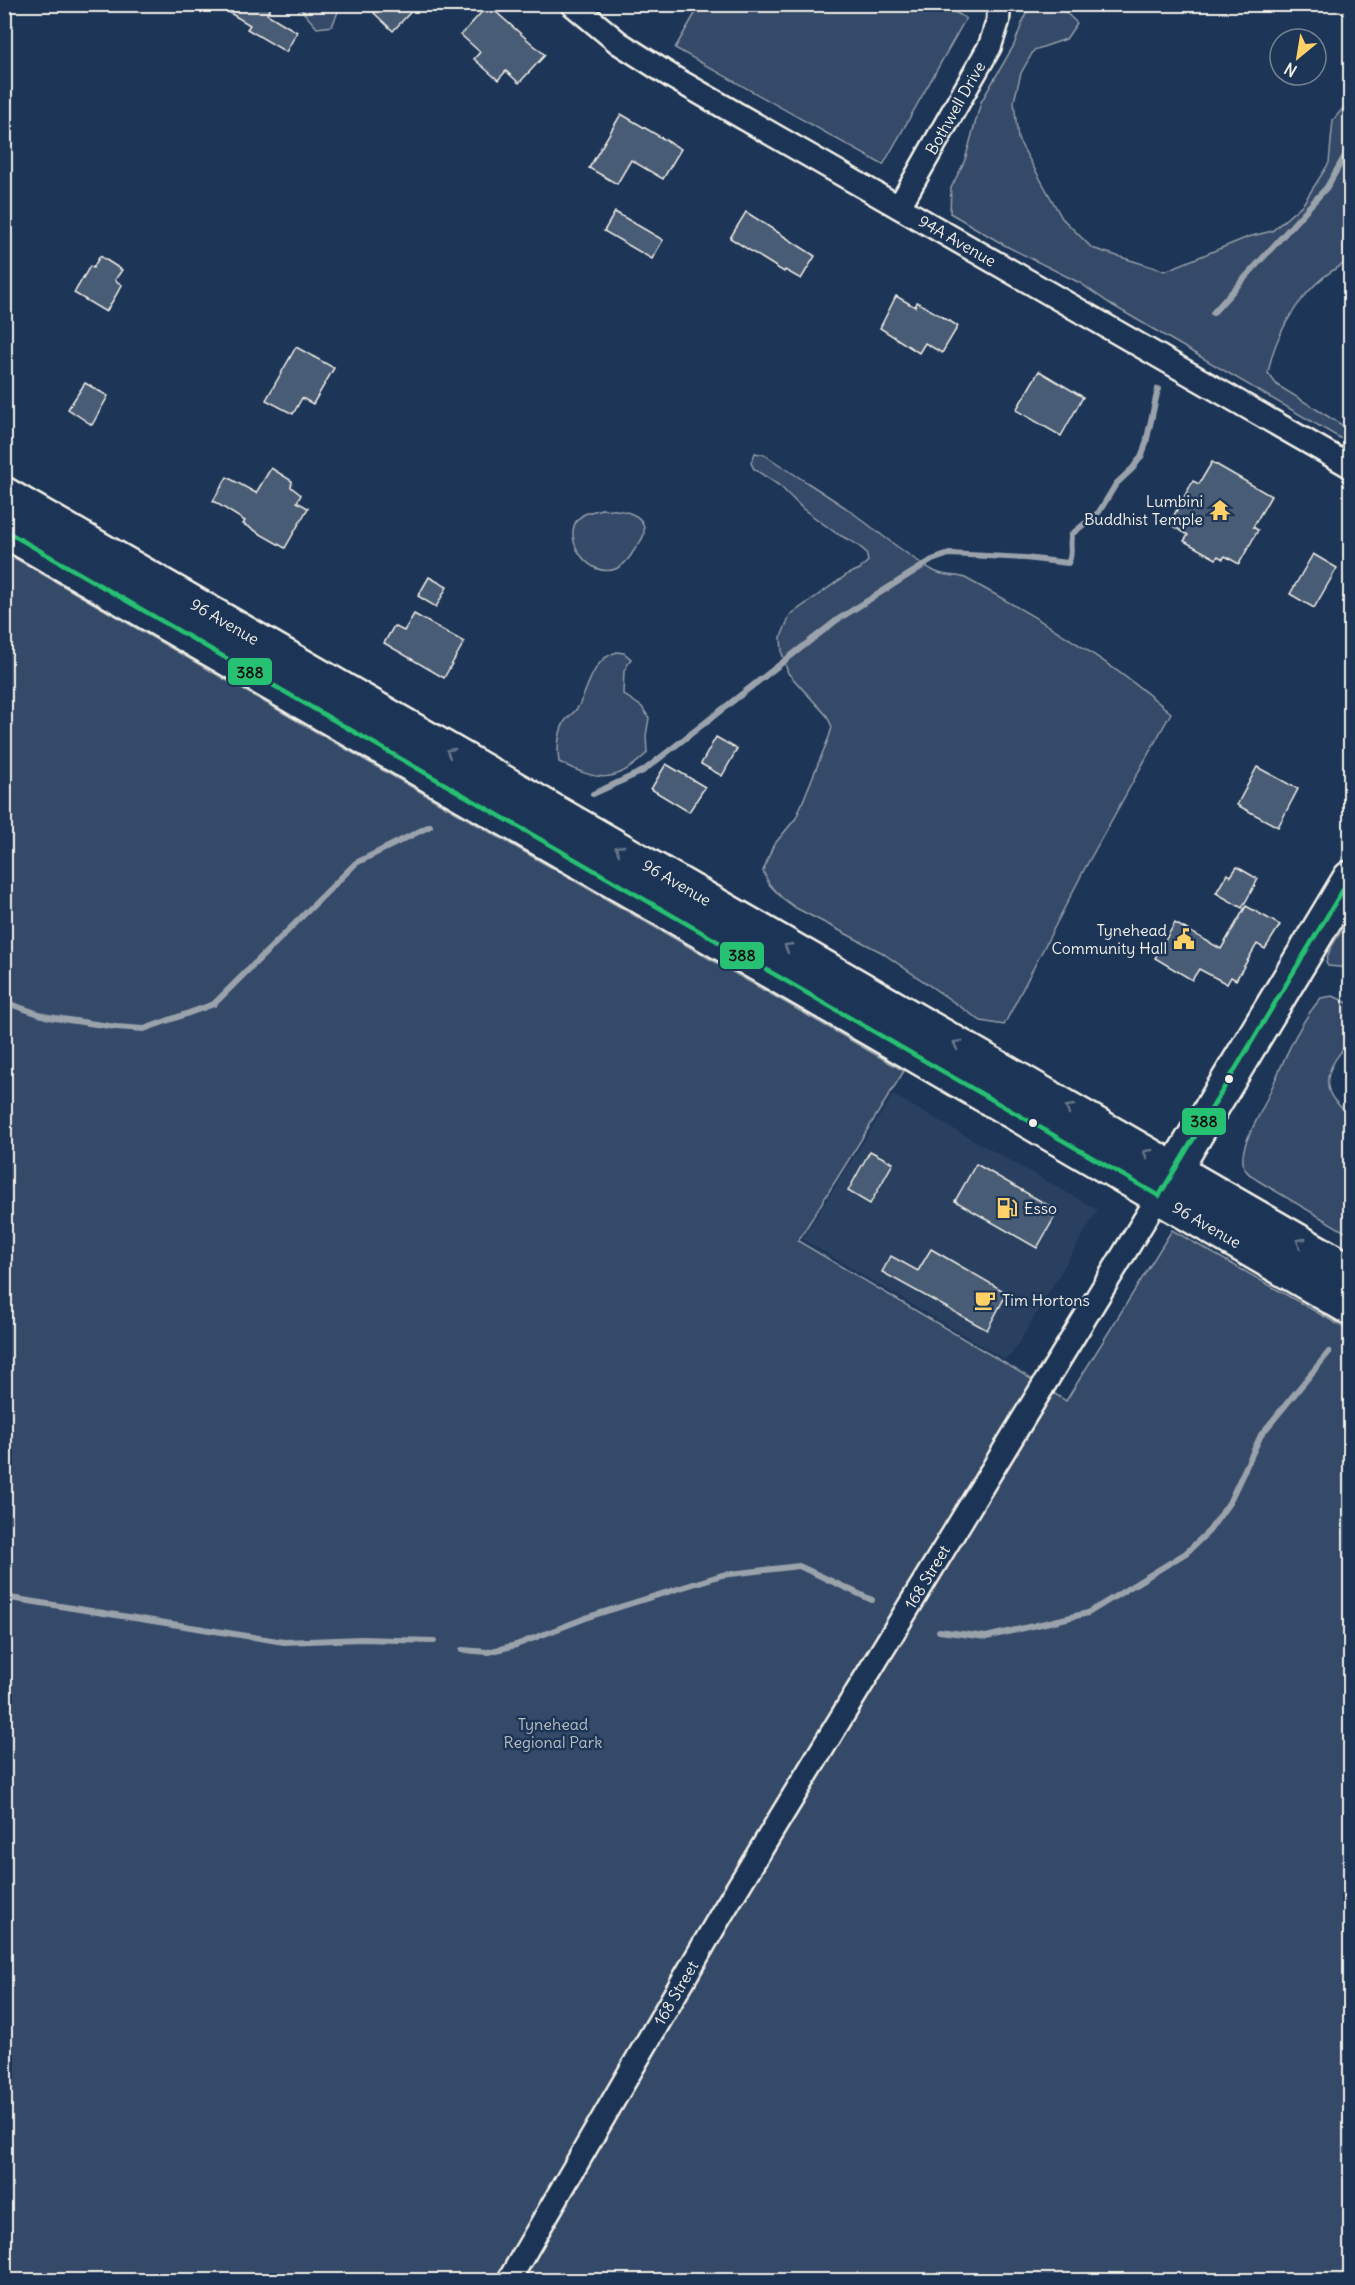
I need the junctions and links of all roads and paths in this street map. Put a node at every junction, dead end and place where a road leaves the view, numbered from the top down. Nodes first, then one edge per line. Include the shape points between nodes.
1 (572, 4) edge
2 (999, 4) edge
3 (899, 207) junction
4 (1350, 466) edge
5 (4, 494) edge
6 (4, 530) edge
7 (1350, 878) edge
8 (1166, 1182) junction
9 (1350, 1271) edge
10 (1350, 1308) edge
11 (509, 2280) edge

1 - 3 street, 94A Avenue via 653,66
2 - 3 street, Bothwell Drive via 990,46
3 - 4 street, 94A Avenue
8 -> 5 main road, 96 Avenue
6 - 8 main road, 96 Avenue
7 - 8 main road, 168 Street
9 -> 8 main road, 96 Avenue
8 - 10 main road, 96 Avenue
8 - 11 street, 168 Street via 721,1915

